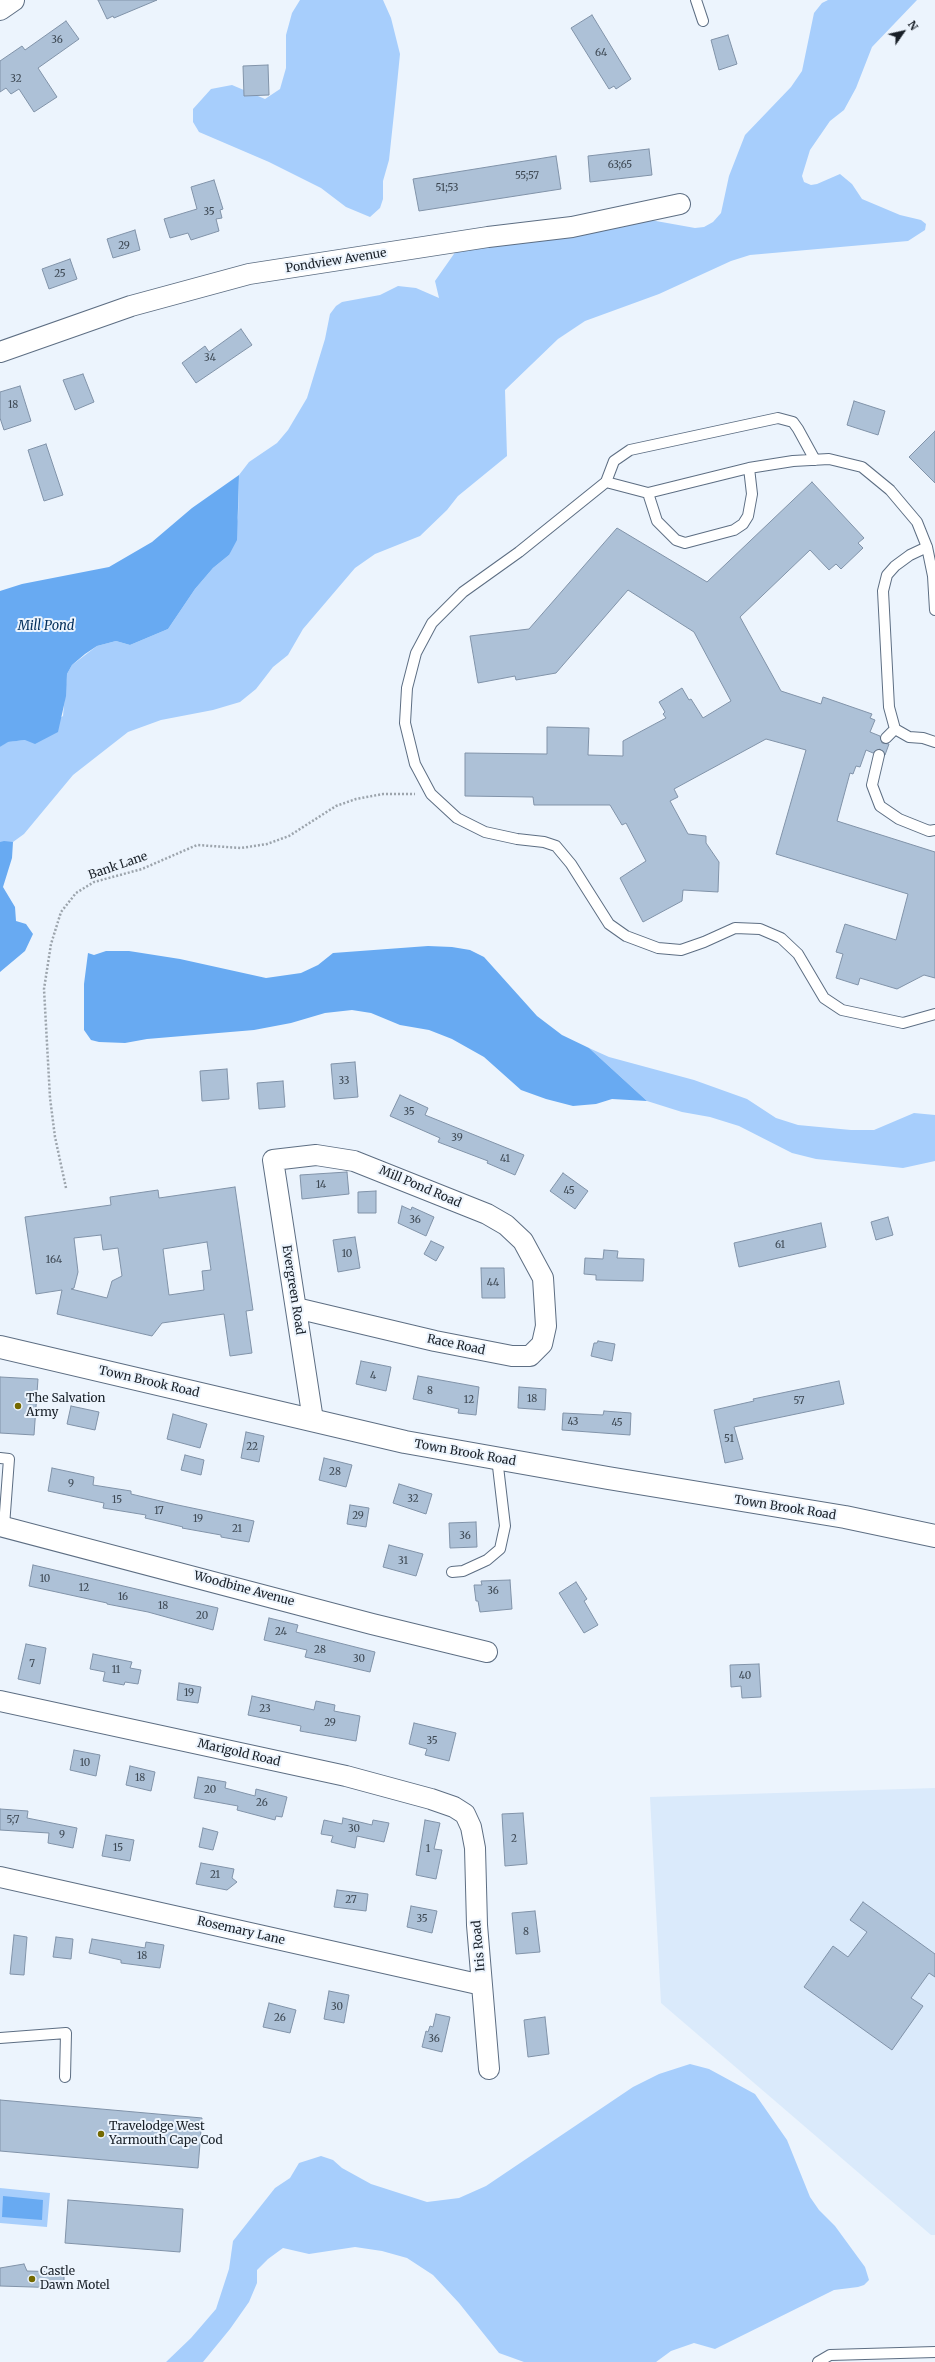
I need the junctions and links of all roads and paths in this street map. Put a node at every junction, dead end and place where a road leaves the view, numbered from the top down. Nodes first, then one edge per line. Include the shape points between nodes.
1 (13, 0) edge
2 (696, 0) edge
3 (0, 9) edge
4 (703, 21) dead end
5 (680, 204) dead end
6 (0, 352) edge
7 (815, 460) junction
8 (749, 468) junction
9 (606, 482) junction
10 (648, 493) junction
11 (927, 547) junction
12 (935, 610) edge
13 (895, 729) junction
14 (886, 738) dead end
15 (935, 742) edge
16 (879, 755) dead end
17 (431, 794) junction
18 (935, 830) edge
19 (935, 1014) edge
20 (273, 1160) joint
21 (66, 1188) dead end
22 (540, 1272) joint
23 (296, 1308) junction
24 (0, 1347) edge
25 (313, 1420) junction
26 (497, 1458) junction
27 (5, 1459) edge
28 (3, 1485) edge
29 (2, 1526) edge
30 (935, 1536) edge
31 (452, 1572) dead end
32 (487, 1652) dead end
33 (0, 1701) edge
34 (469, 1823) joint
35 (0, 1877) edge
36 (482, 1985) junction
37 (0, 2038) edge
38 (489, 2069) dead end
39 (65, 2077) dead end
40 (935, 2352) edge
41 (818, 2362) edge

1 - 3 main road
2 - 4 lane
5 - 6 street, Pondview Avenue via 572,227 488,237 249,274 131,306
7 - 8 lane
7 - 9 lane via 793,422 778,418 630,450 614,461
7 - 11 lane via 829,459 862,468 890,490 917,522
8 - 10 lane
8 - 10 lane via 752,494 748,516 743,524 734,530 685,543 671,536 657,521
9 - 10 lane
9 - 17 lane via 519,552 463,592 432,623 416,653 407,688 405,723 415,764
11 - 12 lane via 933,576
11 - 13 lane via 895,566 887,575 883,592 889,706
13 - 14 lane
13 - 15 lane via 909,737
16 - 18 lane via 872,785 880,806 899,819 929,831
17 - 19 lane via 457,818 485,832 556,846 571,864 609,924 626,936 658,948 681,950 735,928 760,929 781,938 798,954 824,998 842,1010 903,1023
17 - 21 path, Bank Lane via 383,794 356,799 336,806 289,836 267,844 241,848 197,845 142,869 94,882 76,893 61,912 51,944 44,989 50,1098
20 - 22 street, Mill Pond Road via 316,1155 354,1161 487,1214 506,1225 523,1240
20 - 23 street, Evergreen Road
22 - 23 street, Race Road via 546,1300 546,1326 542,1344 530,1356 512,1356 451,1344
23 - 25 street, Evergreen Road
24 - 25 main road, Town Brook Road
25 - 26 main road, Town Brook Road via 405,1442
26 - 30 main road, Town Brook Road via 845,1517
26 - 31 lane via 505,1526 500,1550 487,1560 463,1571
27 - 28 lane
28 - 29 lane
29 - 32 street, Woodbine Avenue
33 - 34 street, Marigold Road via 346,1776 454,1807 465,1814
34 - 36 street, Iris Road via 475,1848
35 - 36 street, Rosemary Lane
36 - 38 street, Iris Road
37 - 39 lane via 66,2033
40 - 41 lane via 830,2355

